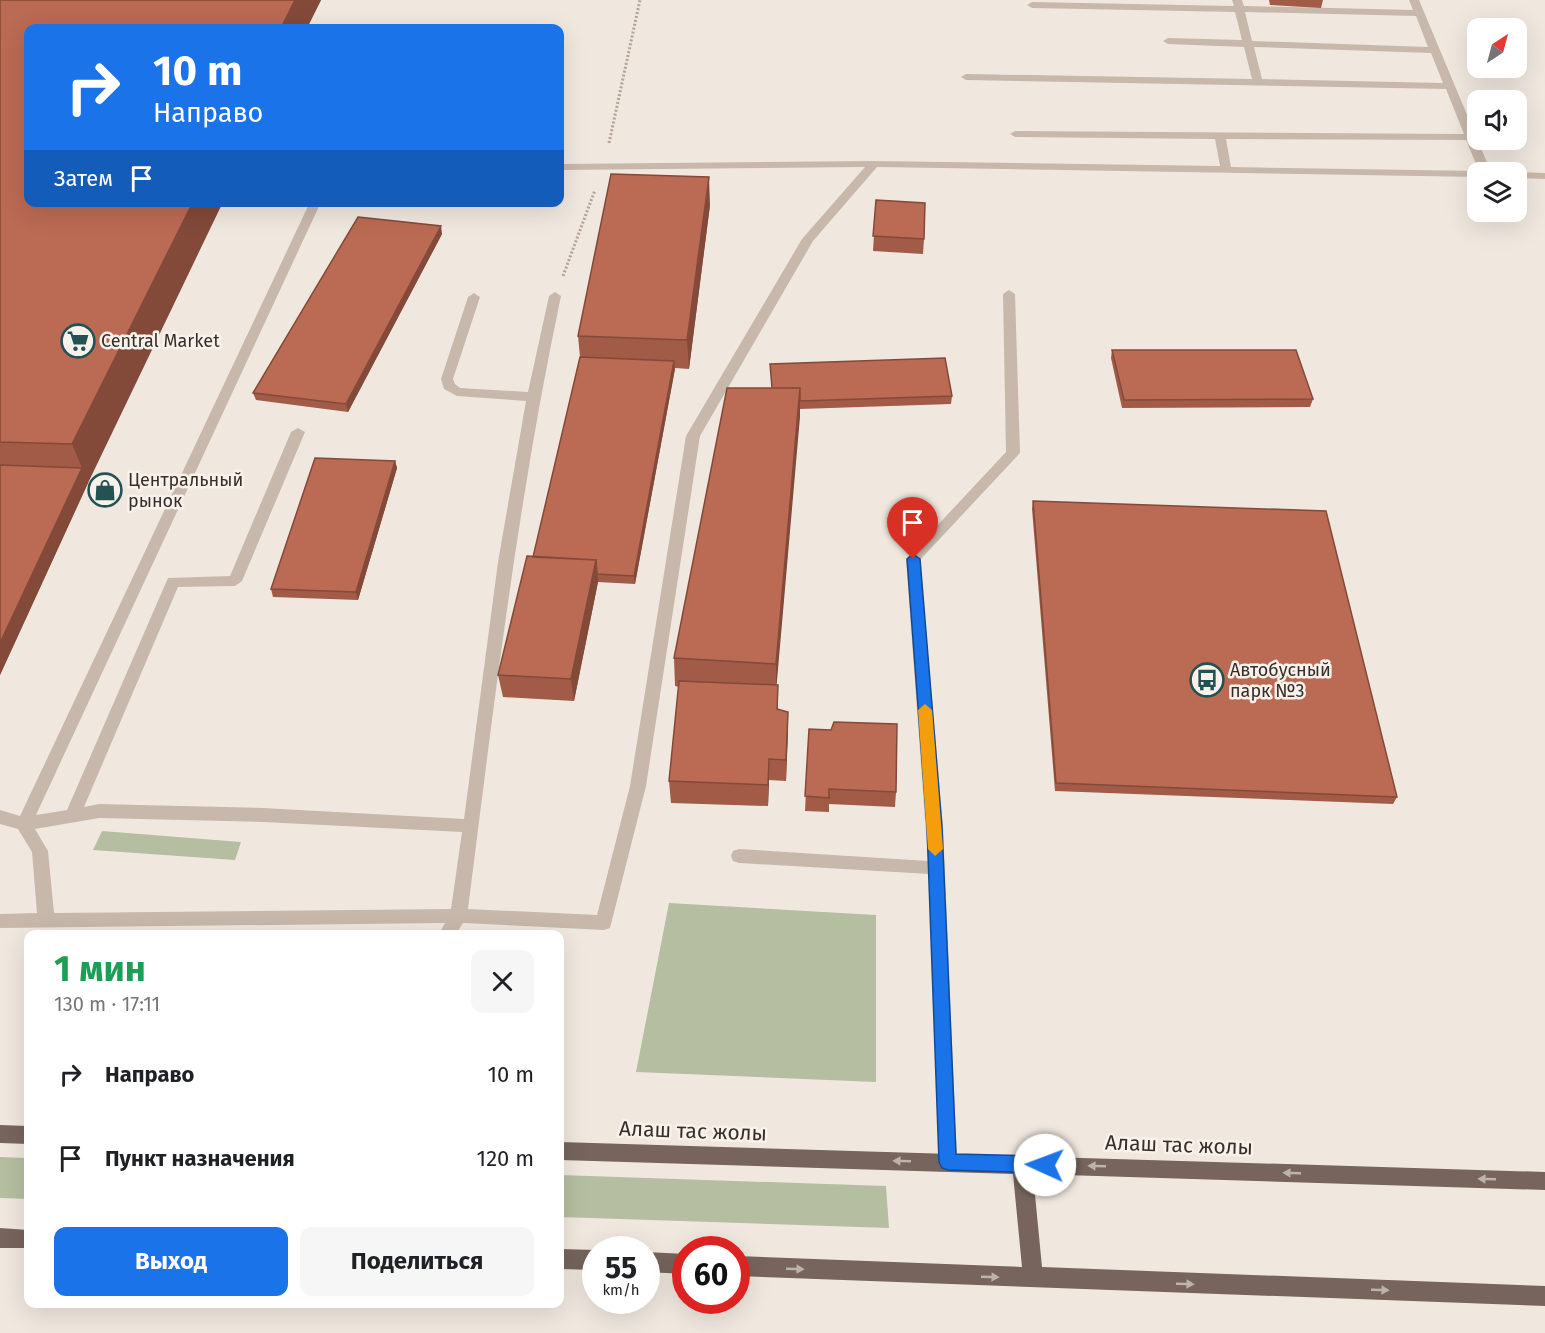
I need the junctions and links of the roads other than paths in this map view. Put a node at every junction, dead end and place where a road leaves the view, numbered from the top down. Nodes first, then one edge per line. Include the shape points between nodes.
1 (1414, 0) edge
2 (1032, 5) dead end
3 (1238, 5) edge
4 (1420, 13) junction
5 (1168, 41) dead end
6 (1246, 44) junction
7 (1434, 50) junction
8 (966, 77) dead end
9 (1258, 82) junction
10 (1449, 86) junction
11 (1467, 133) edge
12 (1015, 134) dead end
13 (1220, 136) junction
14 (1467, 136) edge
15 (874, 164) junction
16 (564, 167) edge
17 (1226, 170) junction
18 (1467, 174) edge
19 (1527, 175) edge
20 (1545, 176) edge
21 (314, 207) edge
22 (1010, 294) dead end
23 (555, 296) dead end
24 (474, 297) dead end
25 (534, 397) junction
26 (298, 432) dead end
27 (72, 816) junction
28 (0, 817) edge
29 (24, 824) junction
30 (470, 826) junction
31 (739, 856) dead end
32 (936, 868) junction
33 (459, 916) junction
34 (46, 919) junction
35 (0, 921) edge
36 (450, 930) edge
37 (0, 1134) edge
38 (24, 1135) edge
39 (564, 1151) edge
40 (948, 1162) junction
41 (1022, 1164) junction
42 (1545, 1181) edge
43 (0, 1238) edge
44 (24, 1239) edge
45 (564, 1259) edge
46 (582, 1260) edge
47 (750, 1267) edge
48 (1033, 1278) junction
49 (1545, 1296) edge

1 - 4 lane
2 - 3 lane
3 - 4 lane
3 - 6 lane
4 - 7 lane
5 - 6 lane
6 - 7 lane
6 - 9 lane
7 - 10 lane
8 - 9 lane
9 - 10 lane
10 - 11 lane
12 - 13 lane
13 - 14 lane
13 - 17 lane
15 - 16 lane
15 - 17 lane
15 - 33 lane via 808,239 693,436 638,786 604,924
17 - 18 lane
19 - 20 lane
21 - 29 lane
22 - 32 lane via 1013,453 913,559
23 - 25 lane
24 - 25 lane via 447,379 449,386 457,392
25 - 30 lane via 505,562
26 - 27 lane via 235,581 172,582
27 - 29 lane
27 - 30 lane via 99,811 252,814
28 - 29 lane
29 - 34 lane via 40,851
30 - 33 lane
31 - 32 lane
32 - 40 lane
33 - 34 lane
33 - 36 lane
34 - 35 lane
37 - 38 main road
40 -> 39 main road, Алаш тас жолы
40 - 41 main road, Алаш тас жолы
42 -> 41 main road, Алаш тас жолы
41 - 48 main road
43 - 44 main road
45 - 46 main road
47 -> 48 main road
48 -> 49 main road

